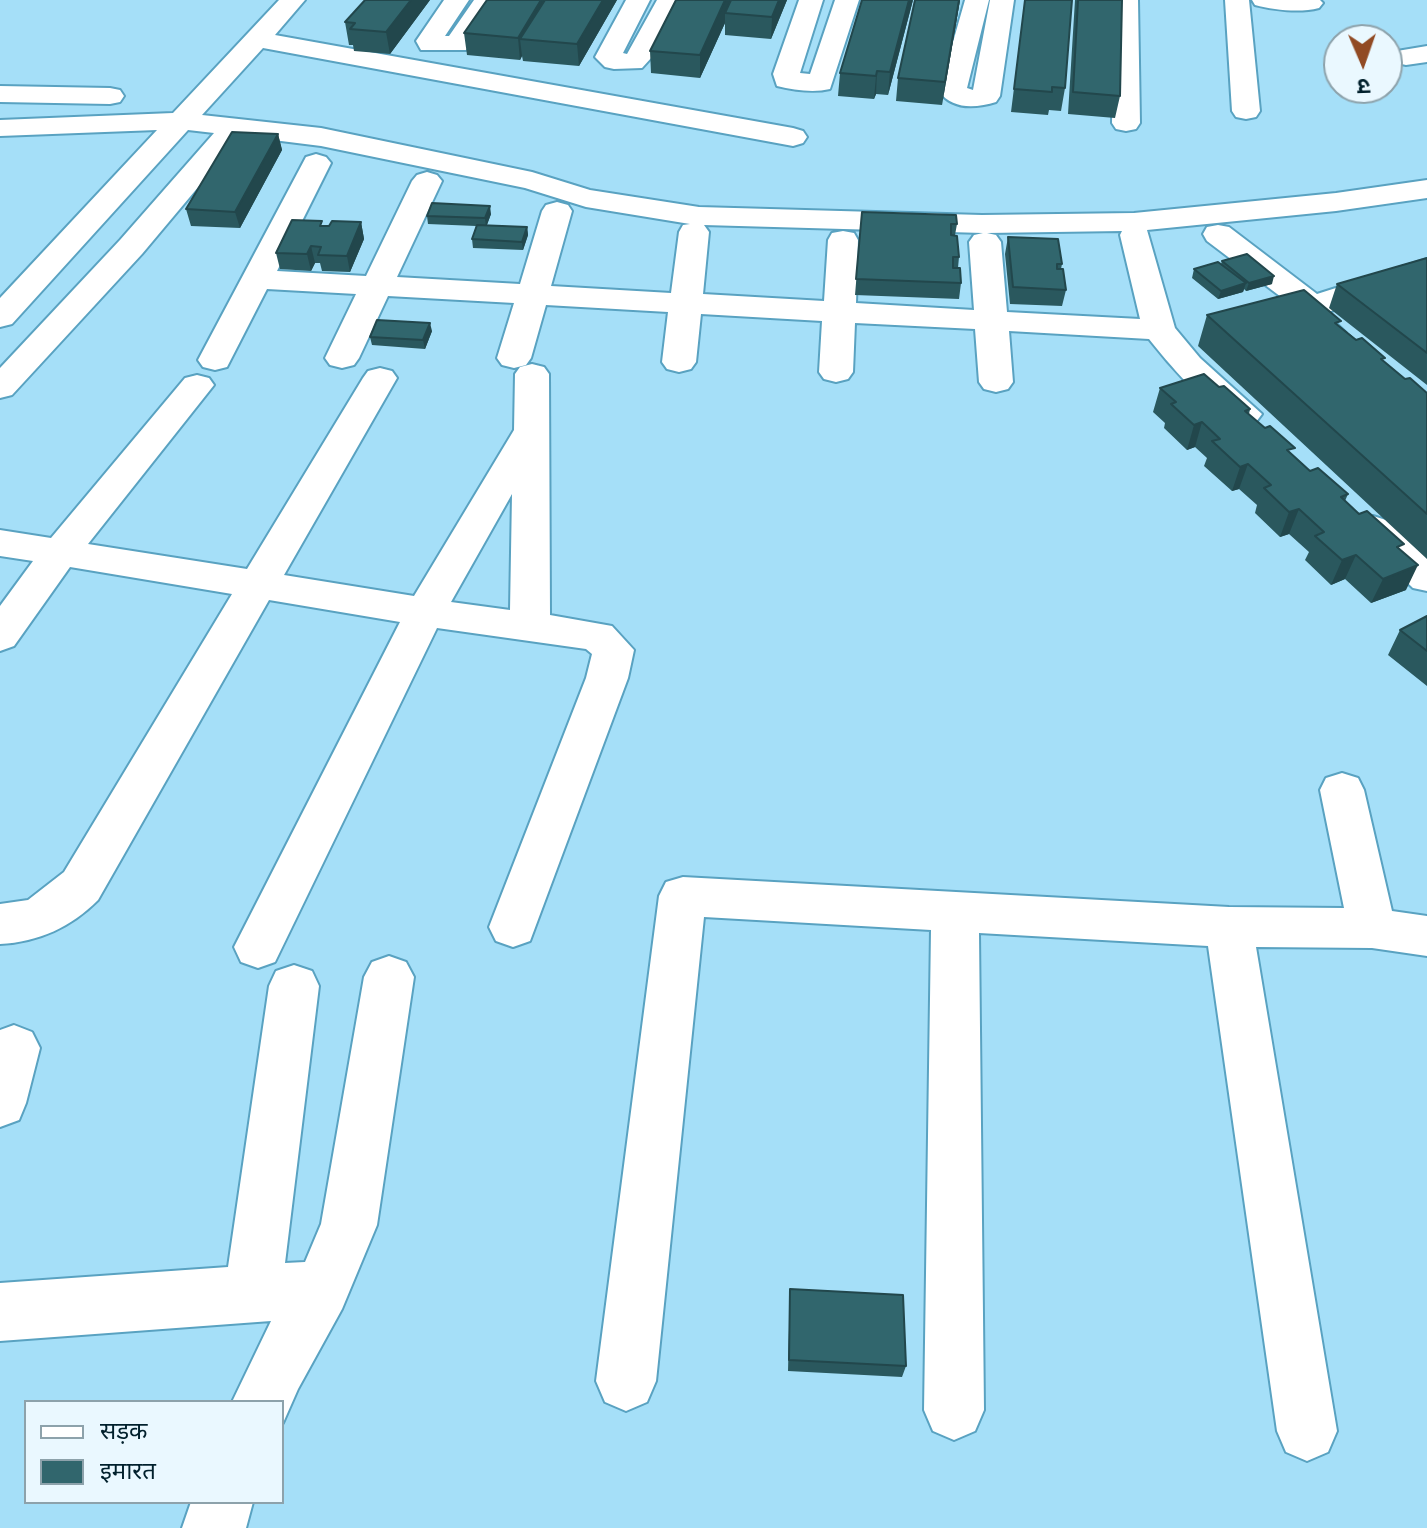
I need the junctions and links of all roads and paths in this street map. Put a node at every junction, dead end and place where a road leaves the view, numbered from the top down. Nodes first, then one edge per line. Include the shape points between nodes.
1 (259, 0) edge
2 (293, 0) edge
3 (457, 0) edge
4 (486, 0) edge
5 (638, 0) edge
6 (669, 0) edge
7 (811, 0) edge
8 (847, 0) edge
9 (977, 0) edge
10 (1002, 0) edge
11 (1126, 0) edge
12 (1237, 0) edge
13 (1264, 0) edge
14 (1310, 3) dead end
15 (257, 39) junction
16 (0, 94) edge
17 (204, 98) junction
18 (1246, 111) dead end
19 (183, 121) junction
20 (1126, 123) dead end
21 (0, 128) edge
22 (233, 128) junction
23 (793, 137) dead end
24 (316, 163) dead end
25 (427, 181) dead end
26 (1427, 189) edge
27 (557, 211) dead end
28 (694, 232) dead end
29 (1218, 234) dead end
30 (1135, 235) dead end
31 (843, 240) dead end
32 (985, 242) dead end
33 (1425, 271) edge
34 (257, 279) junction
35 (377, 285) junction
36 (533, 294) junction
37 (686, 303) junction
38 (1296, 311) junction
39 (839, 312) junction
40 (0, 317) edge
41 (989, 320) junction
42 (1207, 333) edge
43 (1165, 336) junction
44 (1358, 357) edge
45 (342, 358) dead end
46 (679, 362) dead end
47 (836, 372) dead end
48 (380, 378) dead end
49 (996, 382) dead end
50 (0, 388) edge
51 (532, 429) junction
52 (1272, 439) edge
53 (1343, 503) edge
54 (0, 543) edge
55 (59, 554) junction
56 (1427, 578) edge
57 (258, 585) junction
58 (425, 612) junction
59 (530, 627) junction
60 (0, 636) edge
61 (1342, 790) dead end
62 (955, 911) junction
63 (0, 924) edge
64 (513, 927) dead end
65 (1229, 927) junction
66 (1372, 928) junction
67 (1427, 936) edge
68 (258, 947) dead end
69 (389, 977) dead end
70 (294, 986) dead end
71 (14, 1048) dead end
72 (0, 1103) edge
73 (322, 1289) junction
74 (253, 1294) junction
75 (0, 1312) edge
76 (626, 1381) dead end
77 (263, 1400) edge
78 (954, 1410) dead end
79 (1307, 1431) dead end
80 (221, 1504) edge
81 (214, 1528) edge

1 - 17 street
2 - 15 street
3 - 4 street via 430,44 457,44
5 - 6 street via 608,57 614,61 639,57
7 - 8 street via 786,74 794,83 820,83
9 - 10 street via 953,91 970,98 986,96
11 - 20 street
12 - 18 street
13 - 14 street
15 - 17 street
15 - 23 street
16 - 17 street
17 - 19 street
19 - 21 street
19 - 22 street
19 - 40 street
22 - 26 street via 321,137 532,181 586,198 699,216 982,224 1134,222
22 - 50 street
24 - 34 street
25 - 35 street
27 - 36 street
28 - 37 street
29 - 38 street
30 - 43 street
31 - 39 street
32 - 41 street
33 - 38 street
34 - 35 street
34 - 55 street via 206,372
35 - 36 street
35 - 45 street
36 - 37 street
36 - 51 street via 523,366
37 - 39 street
37 - 46 street
38 - 44 street
39 - 41 street
39 - 47 street
41 - 43 street
41 - 49 street
42 - 43 street
43 - 52 street via 1188,365
48 - 57 street
51 - 58 street
51 - 59 street
53 - 56 street
54 - 55 street
55 - 57 street
55 - 60 street
57 - 58 street
57 - 63 street via 81,886 63,906 34,921
58 - 59 street
58 - 68 street
59 - 64 street via 598,636 613,650
61 - 66 street
62 - 65 street
62 - 76 street via 683,896
62 - 78 street
65 - 66 street
65 - 79 street
66 - 67 street
69 - 73 street via 349,1225
70 - 74 street
71 - 72 street
73 - 74 street
73 - 77 street
74 - 75 street
80 - 81 street

